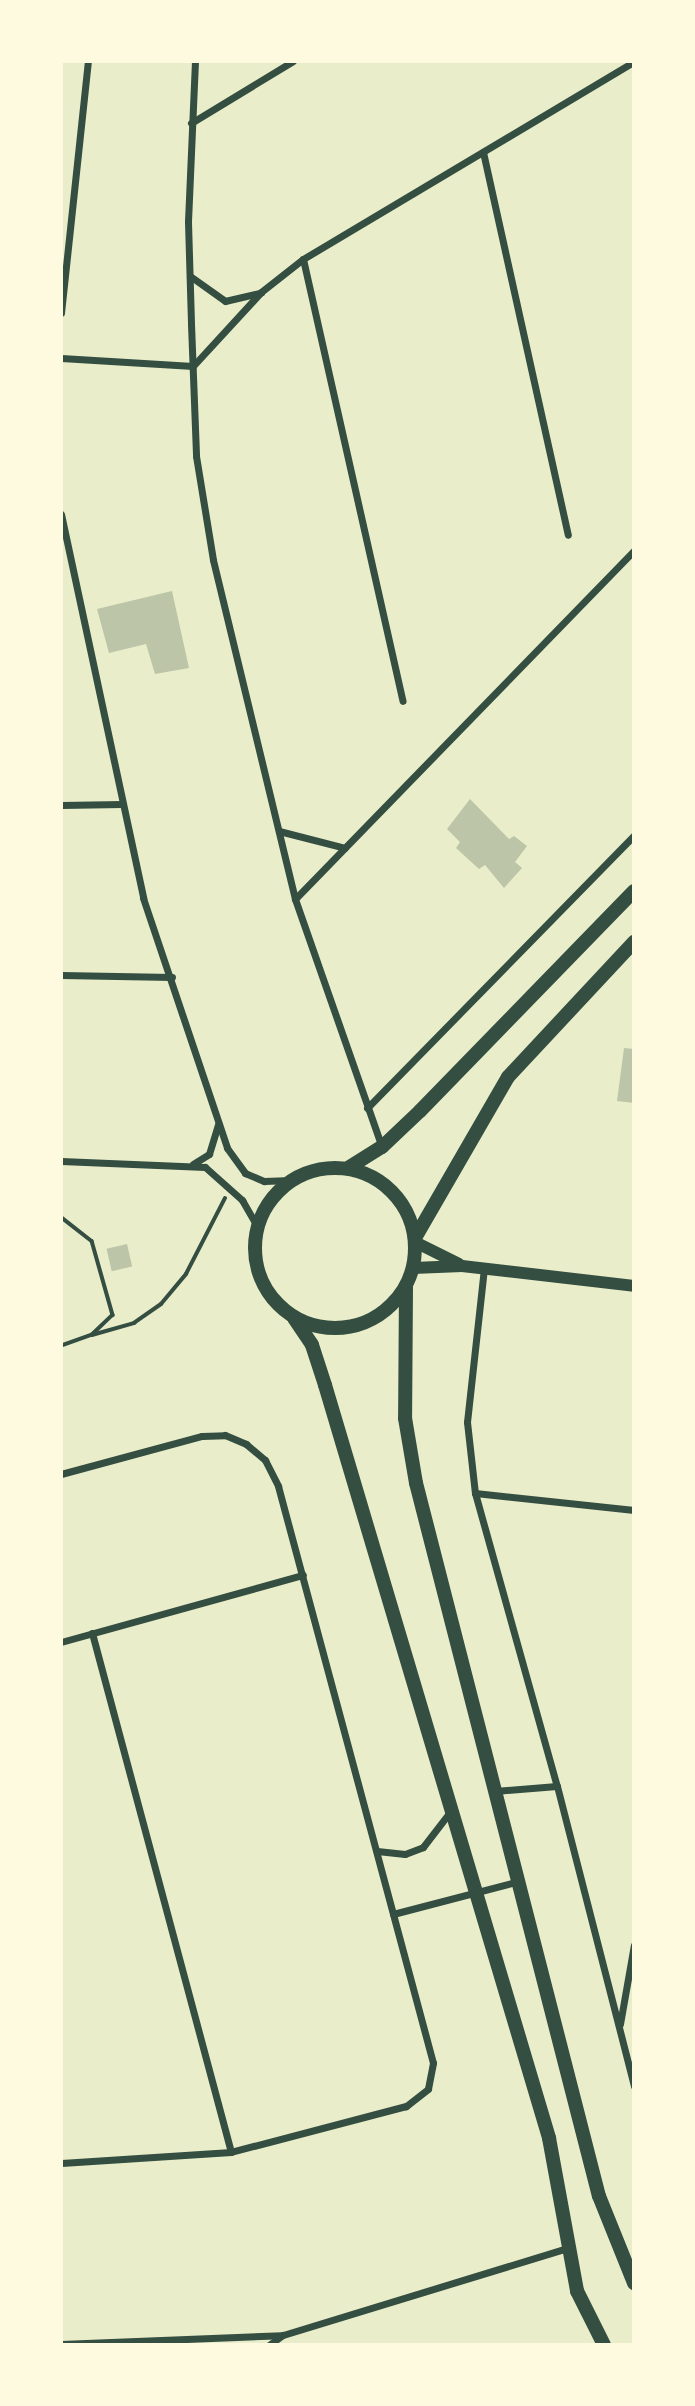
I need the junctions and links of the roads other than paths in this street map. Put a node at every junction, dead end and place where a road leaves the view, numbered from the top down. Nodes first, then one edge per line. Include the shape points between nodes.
1 (88, 61) edge
2 (195, 61) edge
3 (293, 61) edge
4 (634, 62) edge
5 (191, 123) junction
6 (483, 152) junction
7 (303, 259) junction
8 (190, 276) junction
9 (261, 292) junction
10 (61, 313) edge
11 (61, 358) edge
12 (192, 366) junction
13 (61, 514) edge
14 (568, 535) dead end
15 (634, 551) edge
16 (404, 701) dead end
17 (122, 804) junction
18 (61, 805) edge
19 (279, 831) junction
20 (634, 835) edge
21 (345, 848) junction
22 (634, 891) edge
23 (295, 899) junction
24 (634, 942) edge
25 (61, 975) edge
26 (172, 977) junction
27 (367, 1108) junction
28 (218, 1121) junction
29 (382, 1147) junction
30 (61, 1161) edge
31 (188, 1166) junction
32 (348, 1168) junction
33 (292, 1180) junction
34 (257, 1226) junction
35 (415, 1240) junction
36 (462, 1266) junction
37 (413, 1268) junction
38 (484, 1268) junction
39 (634, 1286) edge
40 (406, 1287) junction
41 (294, 1318) junction
42 (61, 1474) edge
43 (475, 1493) junction
44 (634, 1510) edge
45 (303, 1575) junction
46 (92, 1633) junction
47 (61, 1642) edge
48 (557, 1786) junction
49 (494, 1791) junction
50 (450, 1812) junction
51 (377, 1852) junction
52 (516, 1882) junction
53 (475, 1893) junction
54 (393, 1914) junction
55 (634, 1945) edge
56 (619, 2028) junction
57 (634, 2086) edge
58 (231, 2152) junction
59 (61, 2163) edge
60 (567, 2248) junction
61 (634, 2283) edge
62 (283, 2335) junction
63 (61, 2344) edge
64 (269, 2345) edge
65 (604, 2345) edge

1 - 10 street
2 - 5 street
3 - 5 street
4 - 6 street
5 - 8 street
6 - 7 street
6 - 14 street
7 - 9 street
7 - 16 street
8 - 9 street via 225,301
8 - 12 street
9 - 12 street
11 - 12 street
12 - 19 street via 196,456 213,560
13 - 17 street
15 - 21 street
17 - 18 street
17 - 26 street via 143,898
19 - 21 street
19 - 23 street
20 - 27 street
21 - 23 street
22 - 29 main road
23 - 27 street
24 - 35 main road via 508,1077
25 - 26 street
26 - 28 street
27 - 29 street
28 - 31 street via 209,1154
28 - 33 street via 227,1148 245,1173 264,1181
29 - 32 main road
30 - 31 street
31 - 34 street via 205,1167 231,1187
32 - 33 main road via 319,1169
32 - 35 main road via 388,1187 404,1206
33 - 34 main road via 272,1198
34 - 41 main road via 254,1255 261,1281 275,1302
35 - 36 street
35 - 37 main road
36 - 37 street
36 - 38 street
37 - 40 main road
38 - 39 street
38 - 43 street via 467,1422
40 - 41 main road via 378,1316 351,1327 322,1328
40 - 49 main road via 405,1418 416,1483
41 - 50 main road via 312,1345 326,1385
42 - 45 street via 202,1436 225,1434 265,1460 278,1486
43 - 44 street
43 - 48 street
45 - 46 street
45 - 51 street
46 - 47 street
46 - 58 street
48 - 49 street
48 - 56 street
49 - 52 main road
50 - 51 street via 423,1847 405,1854
50 - 53 main road
51 - 54 street
52 - 53 street
52 - 61 main road via 599,2196
53 - 54 street
53 - 60 main road via 549,2138
54 - 58 street via 433,2063 428,2089 406,2106
55 - 56 street
56 - 57 street
58 - 59 street
60 - 62 street
60 - 65 main road via 578,2291
62 - 63 street
62 - 64 street

